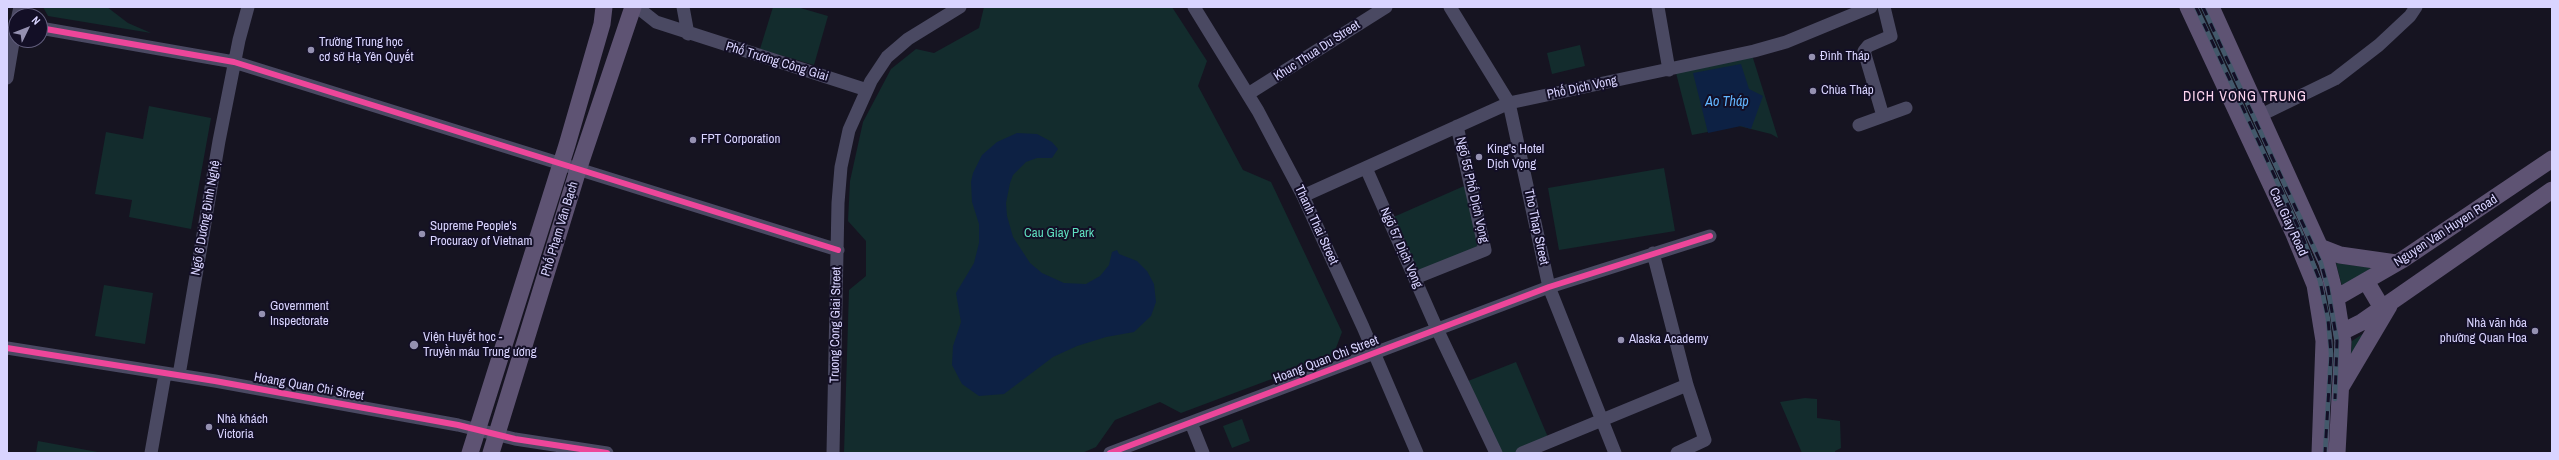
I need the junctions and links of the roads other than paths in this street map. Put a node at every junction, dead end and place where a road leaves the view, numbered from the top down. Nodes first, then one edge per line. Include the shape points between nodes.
1 (248, 7) edge
2 (604, 7) edge
3 (633, 7) edge
4 (637, 7) edge
5 (683, 7) edge
6 (960, 7) edge
7 (1194, 7) edge
8 (1386, 7) edge
9 (1450, 7) edge
10 (1658, 7) edge
11 (1872, 7) edge
12 (1884, 7) edge
13 (2188, 7) edge
14 (2211, 7) edge
15 (2416, 7) edge
16 (602, 24) junction
17 (48, 29) edge
18 (625, 31) junction
19 (688, 34) junction
20 (12, 48) edge
21 (234, 62) junction
22 (1669, 70) junction
23 (7, 78) edge
24 (867, 90) junction
25 (1248, 94) junction
26 (1509, 103) junction
27 (1906, 108) dead end
28 (2261, 115) junction
29 (1883, 116) junction
30 (1859, 125) dead end
31 (1457, 126) junction
32 (2279, 154) junction
33 (2552, 160) edge
34 (2260, 163) junction
35 (560, 164) junction
36 (1366, 168) junction
37 (578, 170) junction
38 (2552, 190) edge
39 (1303, 196) junction
40 (1710, 236) dead end
41 (2322, 248) junction
42 (838, 250) junction
43 (1653, 253) junction
44 (2396, 264) junction
45 (1415, 278) junction
46 (2366, 281) junction
47 (1549, 287) junction
48 (2336, 298) junction
49 (2387, 304) junction
50 (1437, 329) junction
51 (2342, 332) junction
52 (7, 348) edge
53 (1374, 353) junction
54 (165, 374) junction
55 (180, 375) junction
56 (1687, 385) junction
57 (2340, 388) junction
58 (1600, 421) junction
59 (1191, 423) junction
60 (477, 429) junction
61 (496, 434) junction
62 (151, 453) edge
63 (470, 453) edge
64 (491, 453) edge
65 (606, 453) edge
66 (833, 453) edge
67 (1110, 453) edge
68 (1203, 453) edge
69 (1416, 453) edge
70 (1496, 453) edge
71 (1522, 453) edge
72 (1615, 453) edge
73 (1677, 453) edge
74 (2320, 453) edge
75 (2337, 453) edge

1 - 21 street, Ngõ 6 Dương Đình Nghệ
2 - 16 main road, Phố Phạm Văn Bạch
3 - 4 main road
3 - 18 main road, Phố Phạm Văn Bạch
4 - 19 street, Phố Trương Công Giai via 656,22
5 - 19 street
6 - 24 street, Truong Cong Giai Street via 893,50 881,64
7 - 25 street, Thanh Thai Street
8 - 25 street, Khuc Thua Du Street
9 - 26 street, Tho Thap Street
10 - 22 street
11 - 22 street, Phố Dịch Vọng via 1786,42
12 - 29 street via 1891,36 1868,46 1864,51
13 - 34 main road, Cau Giay Road
14 - 28 main road, Cau Giay Road
15 - 28 street via 2379,45 2336,79
16 - 18 main road
16 - 35 main road, Phố Phạm Văn Bạch
17 - 21 street
18 - 37 main road, Phố Phạm Văn Bạch
19 - 24 street, Phố Trương Công Giai
20 - 23 street
21 - 35 street
21 - 55 street, Ngõ 6 Dương Đình Nghệ
22 - 26 street, Phố Dịch Vọng
24 - 42 street, Truong Cong Giai Street via 849,130 841,167
25 - 39 street, Thanh Thai Street
26 - 31 street, Phố Dịch Vọng
26 - 47 street, Tho Thap Street
27 - 29 street
28 - 32 main road, Cau Giay Road
29 - 30 street
31 - 36 street, Phố Dịch Vọng
31 - 45 street, Ngõ 55 Phố Dịch Vọng via 1485,250
32 - 34 main road
32 - 41 main road, Cau Giay Road
33 - 44 main road, Nguyen Van Huyen Road
34 - 74 main road, Cau Giay Road via 2305,258 2320,304 2324,341
35 - 37 street
35 - 60 main road, Phố Phạm Văn Bạch
36 - 39 street, Phố Dịch Vọng
36 - 45 street, Ngõ 57 Dịch Vọng
37 - 42 street
37 - 61 main road, Phố Phạm Văn Bạch
38 - 49 main road, Nguyen Van Huyen Road
39 - 53 street, Thanh Thai Street
40 - 43 street, Hoang Quan Chi Street
41 - 44 main road via 2340,255
41 - 48 main road, Cau Giay Road
42 - 66 street, Truong Cong Giai Street
43 - 47 street, Hoang Quan Chi Street
43 - 56 street
44 - 46 main road, Nguyen Van Huyen Road
45 - 50 street, Ngõ 57 Dịch Vọng
46 - 48 main road, Nguyen Van Huyen Road
46 - 49 main road
47 - 50 street, Hoang Quan Chi Street
47 - 58 street, Tho Thap Street
48 - 51 main road, Cau Giay Road
49 - 51 main road, Nguyen Van Huyen Road
49 - 57 main road
50 - 53 street, Hoang Quan Chi Street
50 - 70 street, Ngõ 57 Dịch Vọng
51 - 57 main road, Cau Giay Road
52 - 54 street, Hoang Quan Chi Street
53 - 59 street, Hoang Quan Chi Street
53 - 69 street, Thanh Thai Street
54 - 55 street, Hoang Quan Chi Street
54 - 62 street
55 - 60 street, Hoang Quan Chi Street
56 - 58 street
56 - 73 street via 1705,440
57 - 75 main road, Cau Giay Road
58 - 71 street
58 - 72 street, Tho Thap Street
59 - 67 street, Hoang Quan Chi Street
59 - 68 street
60 - 61 street, Hoang Quan Chi Street
60 - 63 main road, Phố Phạm Văn Bạch
61 - 64 main road, Phố Phạm Văn Bạch
61 - 65 street, Hoang Quan Chi Street

